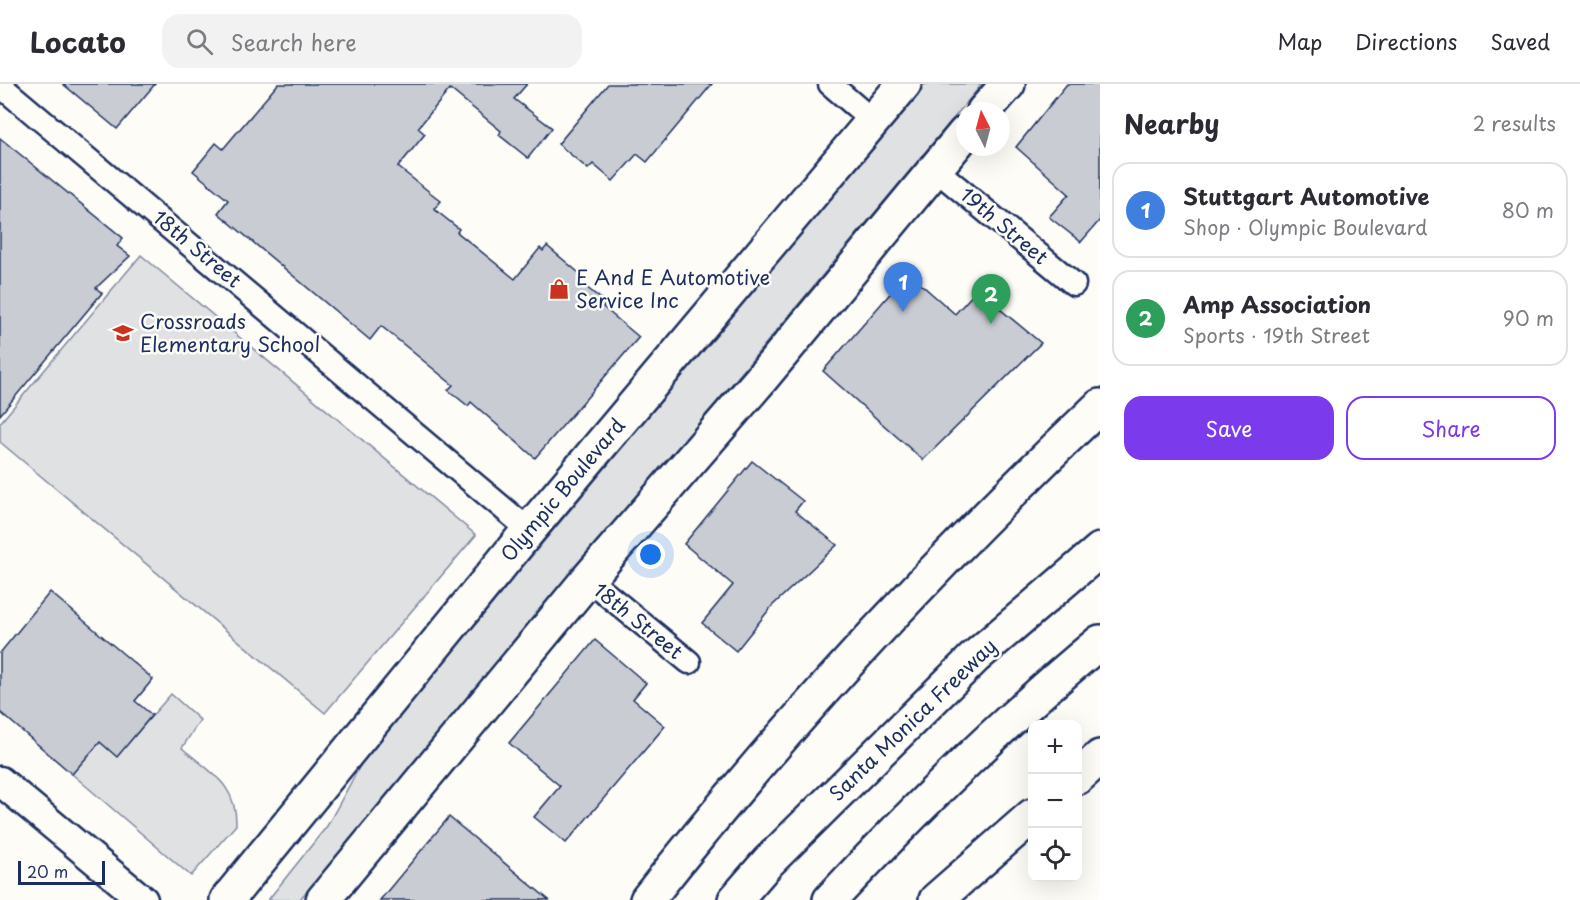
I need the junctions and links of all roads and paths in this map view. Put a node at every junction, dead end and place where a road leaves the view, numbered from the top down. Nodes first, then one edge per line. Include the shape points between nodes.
1 (830, 84) edge
2 (904, 84) edge
3 (1008, 84) edge
4 (2, 87) dead end
5 (992, 102) edge
6 (873, 121) junction
7 (956, 143) edge
8 (934, 168) junction
9 (1074, 284) dead end
10 (1100, 406) edge
11 (529, 530) junction
12 (1100, 550) edge
13 (588, 579) junction
14 (1100, 642) edge
15 (689, 662) dead end
16 (1100, 757) edge
17 (1080, 774) edge
18 (0, 781) edge
19 (1028, 820) edge
20 (143, 900) edge
21 (228, 900) edge
22 (323, 900) edge
23 (647, 900) edge
24 (735, 900) edge
25 (830, 900) edge
26 (936, 900) edge

1 - 6 street
2 - 6 main road, Olympic Boulevard
3 - 5 main road
4 - 11 street, 18th Street
6 - 11 main road, Olympic Boulevard
7 - 8 main road
8 - 9 street, 19th Street
8 - 13 main road via 761,379
10 - 23 main road via 1029,473 864,644 710,819
11 - 21 main road, Olympic Boulevard
12 - 24 main road, Santa Monica Freeway via 975,657 768,862
13 - 15 street, 18th Street
13 - 22 main road
14 - 25 main road via 1052,681 912,812
16 - 17 main road
18 - 20 street
19 - 26 main road

